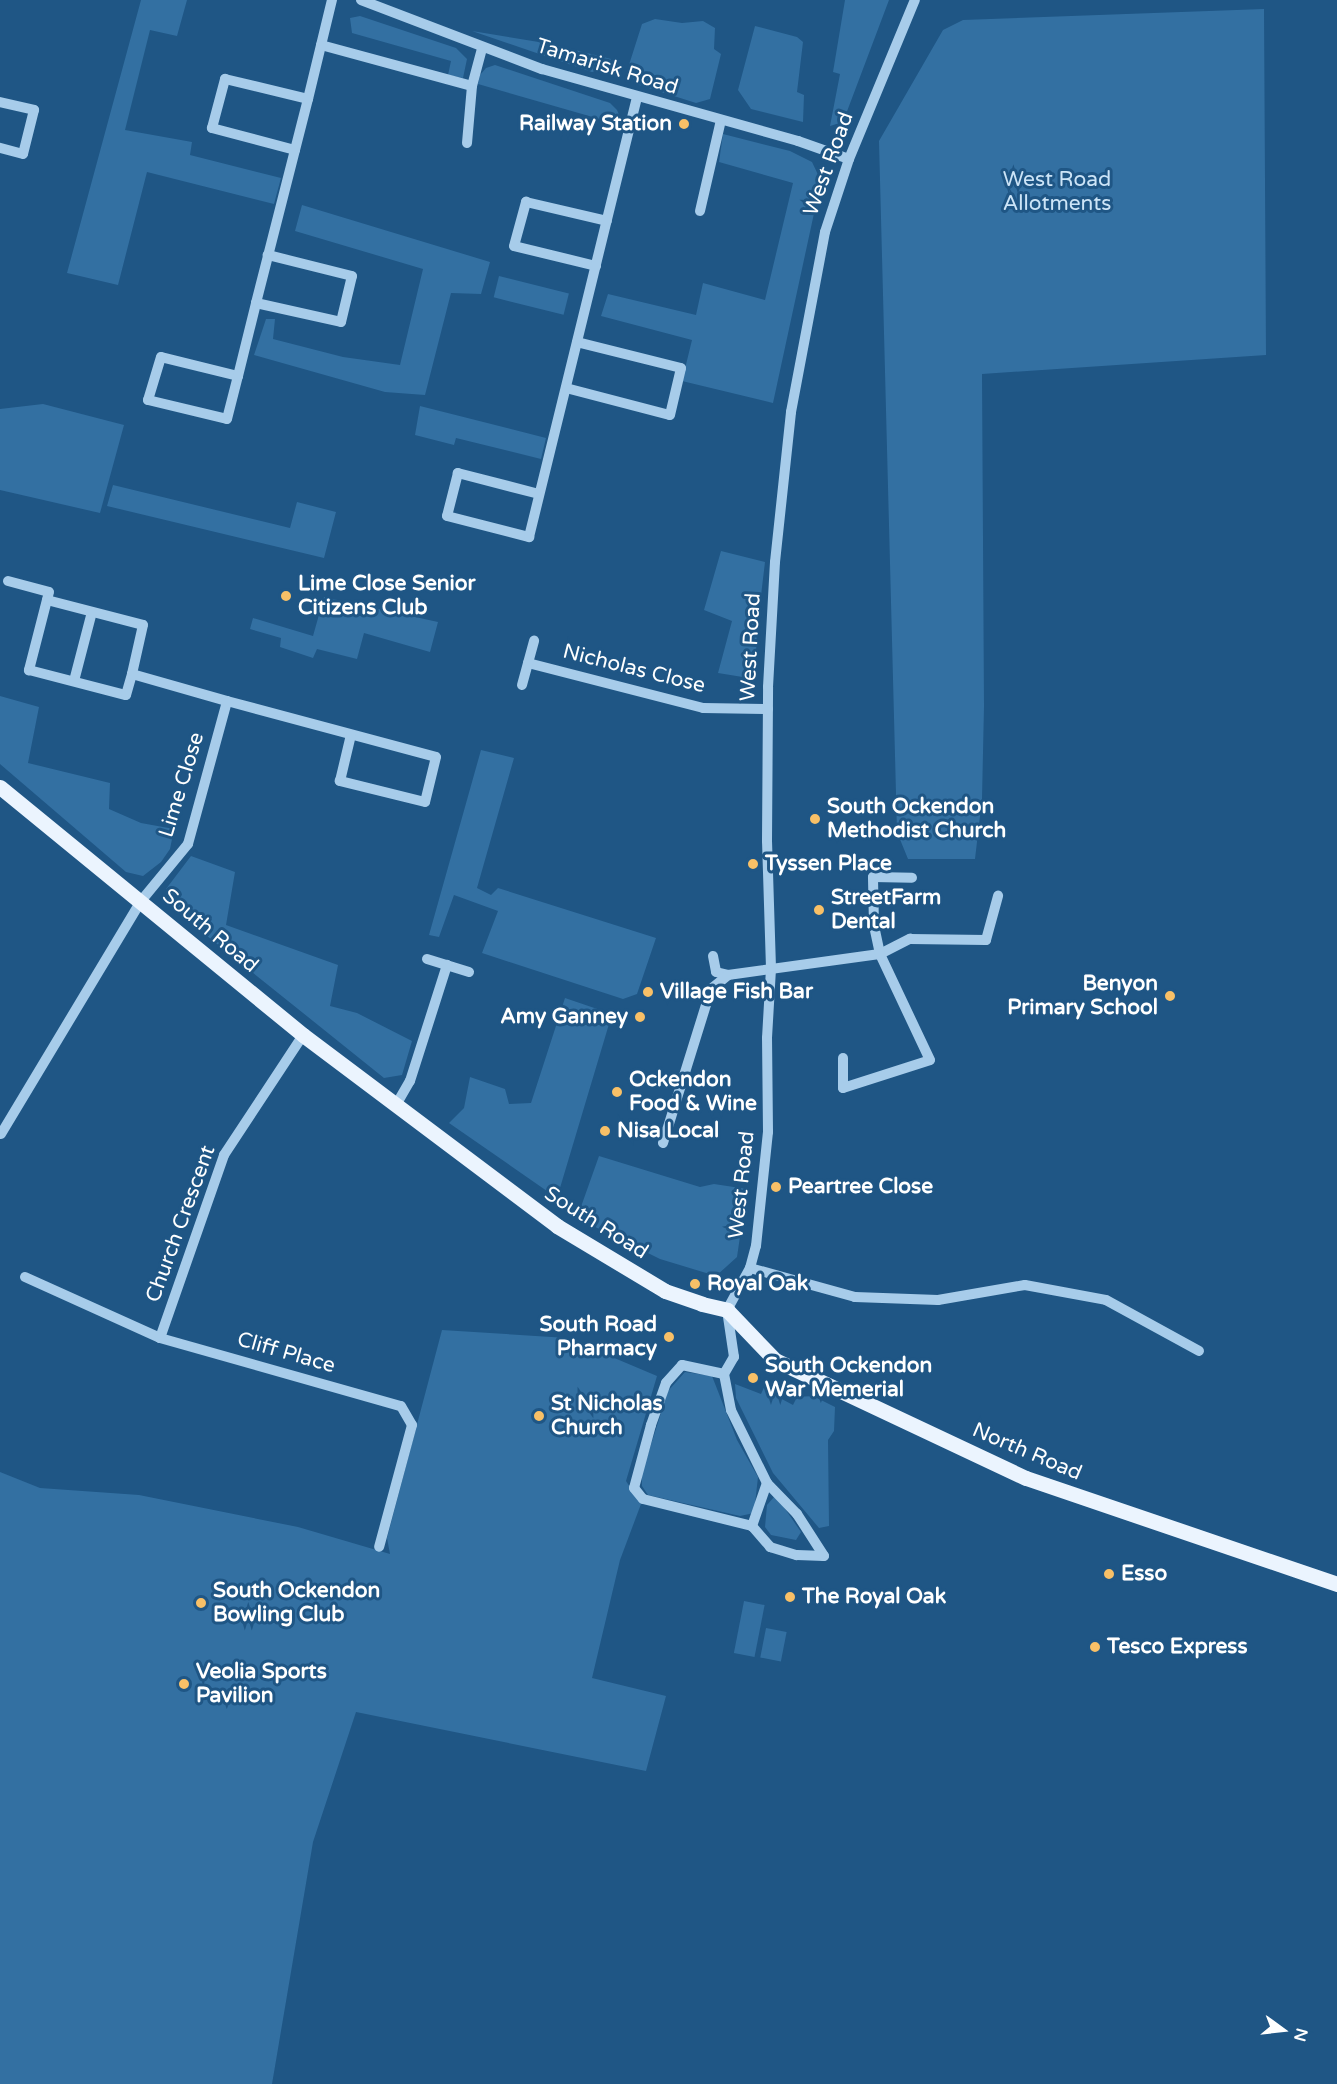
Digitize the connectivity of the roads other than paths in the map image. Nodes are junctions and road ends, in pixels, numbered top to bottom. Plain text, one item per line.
1 (332, 0) edge
2 (361, 0) edge
3 (915, 0) edge
4 (321, 45) junction
5 (482, 48) junction
6 (472, 86) junction
7 (637, 98) junction
8 (308, 99) junction
9 (0, 102) edge
10 (721, 120) junction
11 (467, 143) dead end
12 (0, 148) edge
13 (295, 150) junction
14 (849, 159) junction
15 (700, 211) dead end
16 (607, 221) junction
17 (268, 255) junction
18 (596, 266) junction
19 (256, 303) junction
20 (577, 342) junction
21 (238, 376) junction
22 (566, 388) junction
23 (539, 494) junction
24 (8, 581) dead end
25 (47, 600) junction
26 (92, 612) junction
27 (534, 641) dead end
28 (528, 663) junction
29 (132, 674) junction
30 (74, 681) junction
31 (522, 685) dead end
32 (227, 701) junction
33 (768, 709) junction
34 (351, 735) junction
35 (0, 787) edge
36 (912, 878) dead end
37 (998, 896) dead end
38 (141, 901) junction
39 (880, 954) junction
40 (713, 956) dead end
41 (427, 959) dead end
42 (447, 965) junction
43 (771, 968) junction
44 (469, 972) dead end
45 (728, 975) junction
46 (303, 1035) junction
47 (843, 1058) dead end
48 (396, 1105) junction
49 (1, 1134) edge
50 (663, 1143) dead end
51 (750, 1268) junction
52 (26, 1277) dead end
53 (728, 1310) junction
54 (160, 1338) junction
55 (1199, 1351) dead end
56 (724, 1374) junction
57 (767, 1483) junction
58 (752, 1526) junction
59 (379, 1547) dead end
60 (1337, 1584) edge

1 - 4 street
2 - 5 street, Tamarisk Road
3 - 14 street, West Road
4 - 6 street
4 - 8 street
5 - 6 street
5 - 7 street, Tamarisk Road
6 - 11 street
7 - 10 street, Tamarisk Road
7 - 16 street
8 - 13 street
8 - 13 street
9 - 12 street
10 - 14 street, Tamarisk Road
10 - 15 street
13 - 17 street
14 - 33 street, West Road
16 - 18 street
16 - 18 street
17 - 19 street
17 - 19 street
18 - 20 street
19 - 21 street
20 - 22 street
20 - 22 street
21 - 21 street
22 - 23 street
23 - 23 street
24 - 25 street
25 - 26 street
25 - 30 street
26 - 29 street
26 - 30 street
27 - 28 street, Nicholas Close
28 - 31 street, Nicholas Close
28 - 33 street, Nicholas Close
29 - 30 street
29 - 32 street
32 - 34 street
32 - 38 street, Lime Close
33 - 43 street, West Road
34 - 34 street
35 - 38 main road, South Road
36 - 39 street
37 - 39 street
38 - 46 main road, South Road
38 - 49 street, Lime Close
39 - 43 street
39 - 47 street
40 - 45 street
41 - 42 street
42 - 44 street
42 - 48 street
43 - 45 street
43 - 51 street, West Road
45 - 50 street
46 - 48 main road, South Road
46 - 54 street, Church Crescent
48 - 53 main road, South Road
51 - 53 street, West Road
51 - 55 street
52 - 54 street, Cliff Place
53 - 56 street
53 - 60 main road, North Road
54 - 59 street, Cliff Place
56 - 57 street
56 - 58 street
57 - 58 street
57 - 58 street

